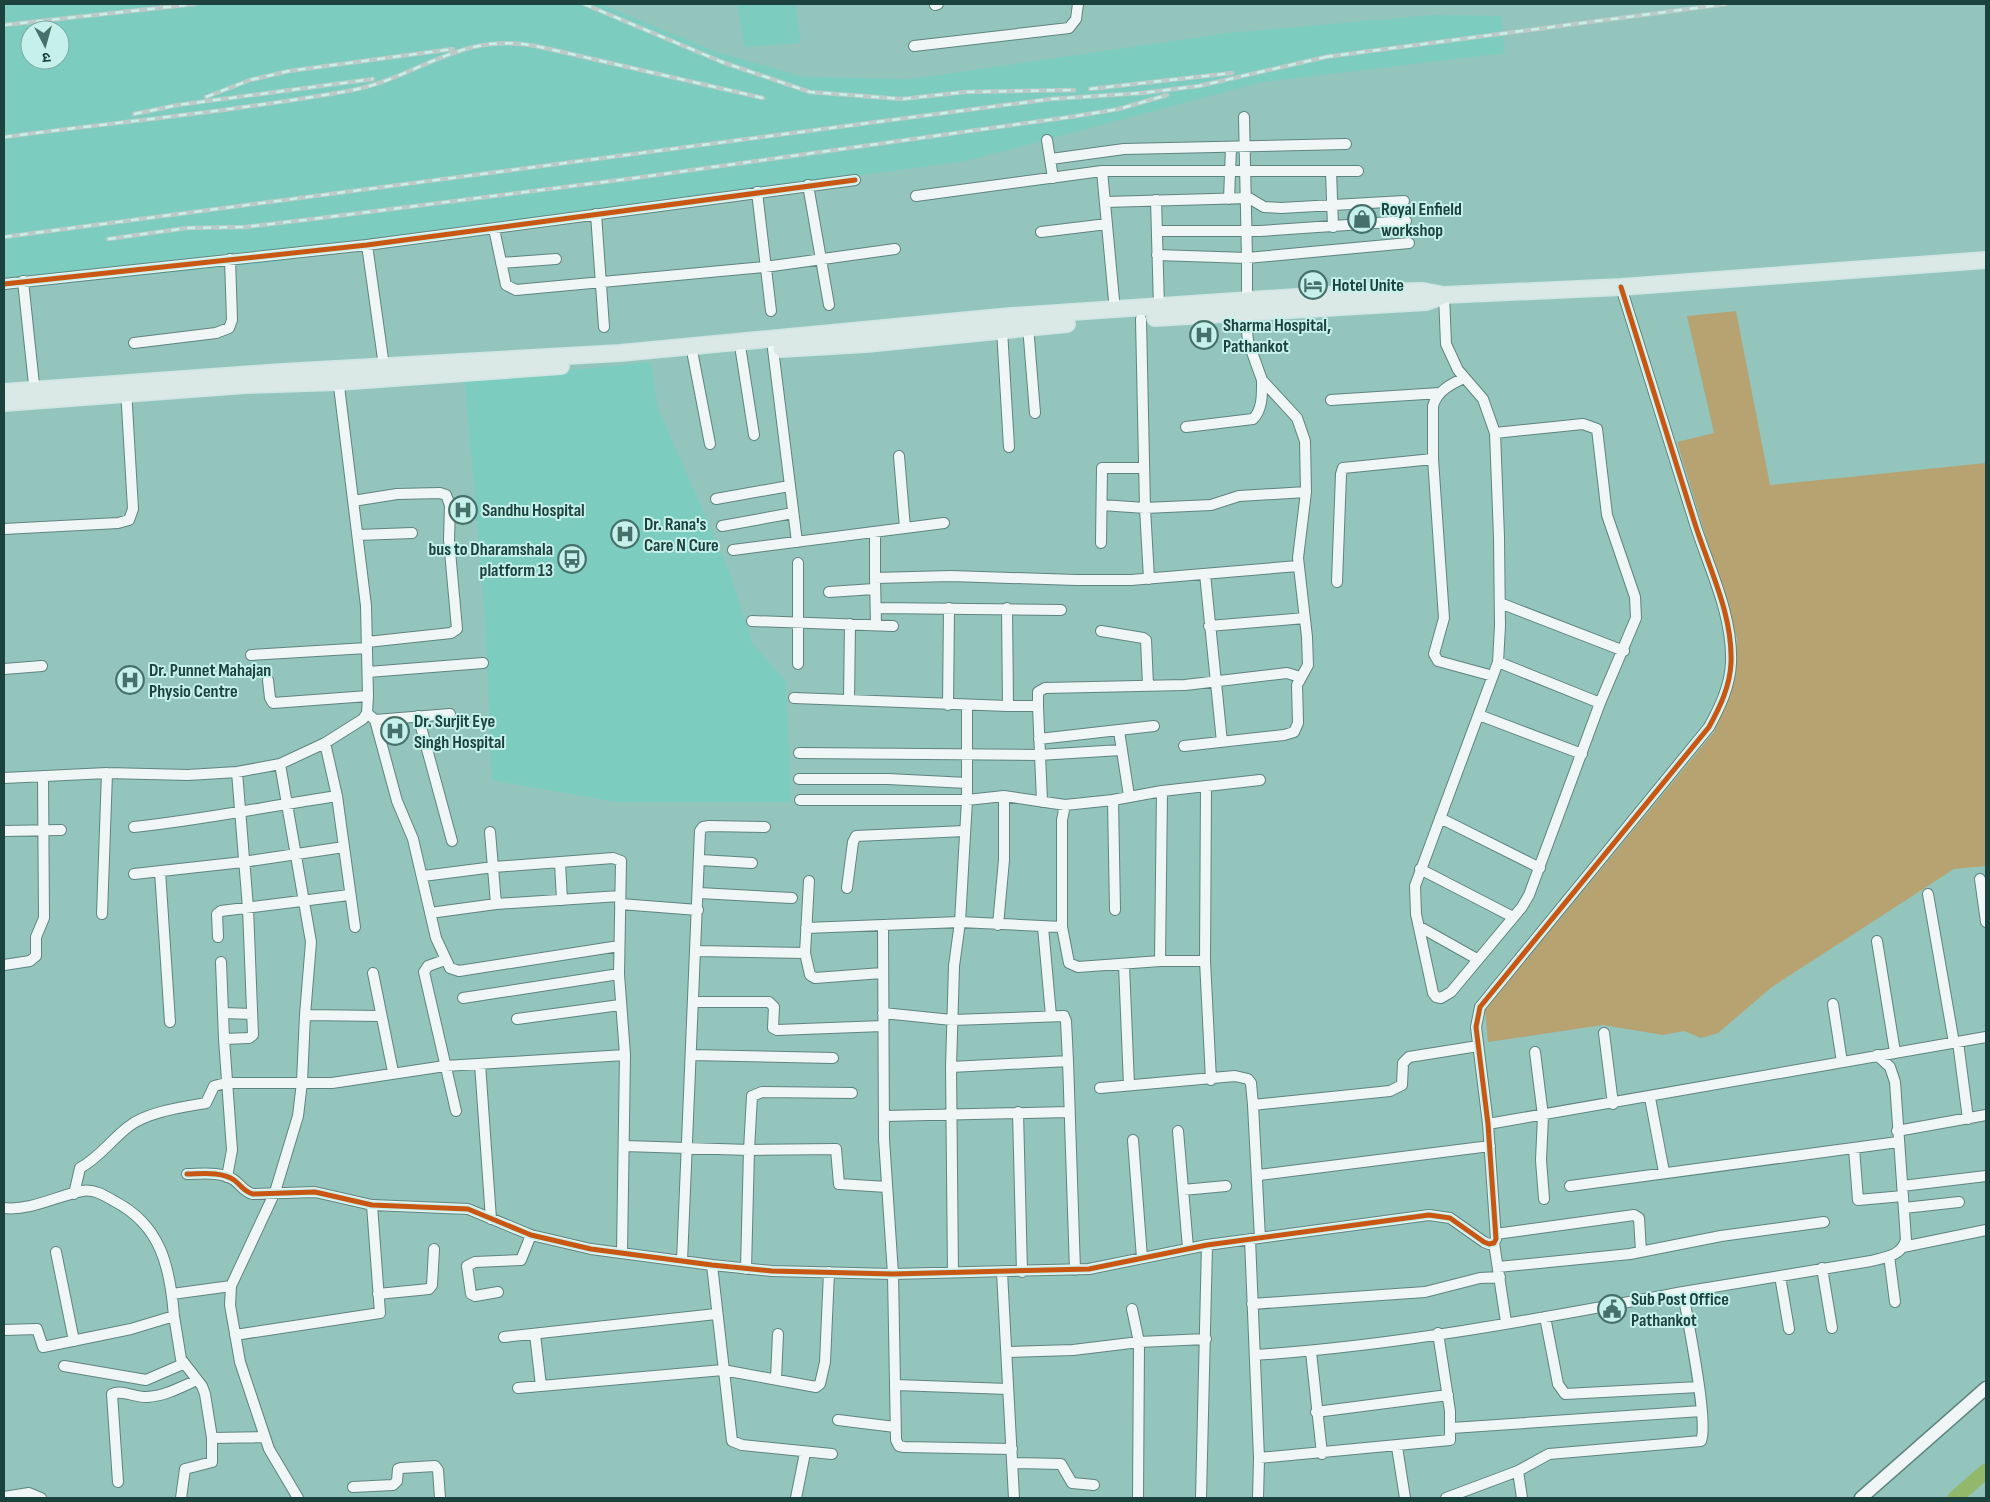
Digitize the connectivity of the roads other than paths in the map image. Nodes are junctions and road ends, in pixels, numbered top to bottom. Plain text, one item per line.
1 (1078, 4) edge
2 (914, 46) dead end
3 (1244, 118) dead end
4 (1047, 140) dead end
5 (1346, 144) dead end
6 (1231, 148) junction
7 (1245, 148) junction
8 (1052, 159) junction
9 (1229, 170) junction
10 (1245, 171) junction
11 (1331, 171) junction
12 (1358, 171) dead end
13 (1102, 172) junction
14 (1054, 178) junction
15 (855, 180) dead end
16 (808, 185) junction
17 (757, 192) junction
18 (916, 196) dead end
19 (1246, 198) junction
20 (1229, 199) junction
21 (1156, 200) junction
22 (1404, 201) dead end
23 (1105, 202) junction
24 (1332, 206) junction
25 (596, 214) junction
26 (1406, 221) dead end
27 (1107, 224) junction
28 (1333, 227) junction
29 (494, 229) junction
30 (1157, 230) junction
31 (1247, 231) junction
32 (1041, 232) dead end
33 (1410, 243) dead end
34 (367, 245) junction
35 (895, 249) dead end
36 (1157, 256) junction
37 (1247, 258) junction
38 (230, 259) junction
39 (556, 259) dead end
40 (820, 260) junction
41 (1986, 260) edge
42 (501, 263) junction
43 (765, 267) junction
44 (23, 281) junction
45 (602, 282) junction
46 (4, 284) edge
47 (1621, 287) junction
48 (1444, 295) junction
49 (829, 305) dead end
50 (1246, 306) junction
51 (1159, 307) junction
52 (771, 311) dead end
53 (1115, 311) junction
54 (1141, 318) junction
55 (1028, 326) junction
56 (604, 327) dead end
57 (1002, 330) junction
58 (134, 343) dead end
59 (773, 349) junction
60 (742, 352) junction
61 (693, 356) junction
62 (384, 366) junction
63 (337, 375) junction
64 (1464, 378) junction
65 (1262, 380) junction
66 (126, 389) junction
67 (4, 392) edge
68 (1440, 393) junction
69 (36, 395) junction
70 (1331, 400) dead end
71 (4, 403) edge
72 (1035, 413) dead end
73 (1186, 427) dead end
74 (1495, 433) junction
75 (754, 435) dead end
76 (710, 444) dead end
77 (1010, 447) dead end
78 (899, 456) dead end
79 (1433, 459) junction
80 (1144, 468) junction
81 (789, 486) junction
82 (1306, 492) junction
83 (716, 499) dead end
84 (353, 501) junction
85 (1102, 505) junction
86 (1145, 508) junction
87 (793, 513) junction
88 (944, 523) dead end
89 (722, 526) dead end
90 (905, 528) junction
91 (4, 529) edge
92 (875, 532) junction
93 (412, 533) dead end
94 (358, 535) junction
95 (797, 542) junction
96 (1101, 543) dead end
97 (732, 550) dead end
98 (798, 563) dead end
99 (1298, 566) junction
100 (1205, 574) junction
101 (875, 578) junction
102 (1149, 579) junction
103 (1337, 582) dead end
104 (874, 589) junction
105 (829, 592) dead end
106 (1500, 603) junction
107 (876, 608) junction
108 (949, 608) junction
109 (1007, 608) junction
110 (1060, 610) dead end
111 (1305, 618) junction
112 (752, 621) dead end
113 (799, 622) junction
114 (850, 624) junction
115 (876, 625) junction
116 (893, 626) dead end
117 (1209, 626) junction
118 (1100, 631) dead end
119 (367, 645) junction
120 (1624, 651) junction
121 (251, 655) dead end
122 (1498, 662) junction
123 (483, 663) dead end
124 (798, 664) dead end
125 (42, 666) dead end
126 (4, 668) edge
127 (368, 672) junction
128 (1493, 676) junction
129 (1300, 677) junction
130 (268, 680) dead end
131 (1216, 682) junction
132 (1148, 685) junction
133 (368, 696) junction
134 (794, 698) dead end
135 (849, 699) junction
136 (1600, 703) junction
137 (948, 705) junction
138 (967, 706) junction
139 (1008, 706) junction
140 (1038, 706) junction
141 (450, 714) dead end
142 (1479, 715) junction
143 (418, 716) junction
144 (371, 717) junction
145 (1154, 726) dead end
146 (1119, 731) junction
147 (1039, 739) junction
148 (1222, 742) junction
149 (325, 743) junction
150 (1184, 746) dead end
151 (1121, 750) junction
152 (799, 753) dead end
153 (1582, 754) junction
154 (1039, 755) junction
155 (968, 756) junction
156 (280, 764) junction
157 (237, 772) junction
158 (107, 773) junction
159 (43, 776) junction
160 (4, 778) edge
161 (799, 779) dead end
162 (1260, 780) dead end
163 (968, 783) junction
164 (1206, 786) junction
165 (1162, 791) junction
166 (337, 796) junction
167 (1004, 796) junction
168 (1129, 796) junction
169 (800, 800) dead end
170 (967, 800) junction
171 (1113, 800) junction
172 (1042, 802) junction
173 (288, 803) junction
174 (1065, 804) junction
175 (239, 814) junction
176 (1440, 818) junction
177 (134, 827) dead end
178 (765, 827) dead end
179 (44, 830) junction
180 (61, 830) dead end
181 (4, 831) edge
182 (965, 831) junction
183 (490, 832) dead end
184 (452, 841) dead end
185 (344, 847) junction
186 (297, 854) junction
187 (700, 860) junction
188 (243, 862) junction
189 (560, 863) junction
190 (752, 863) dead end
191 (494, 868) junction
192 (1420, 868) junction
193 (1540, 868) junction
194 (160, 871) junction
195 (134, 874) dead end
196 (423, 876) junction
197 (1980, 879) dead end
198 (809, 881) dead end
199 (847, 888) dead end
200 (699, 893) junction
201 (349, 894) junction
202 (1928, 894) dead end
203 (792, 898) dead end
204 (562, 900) junction
205 (620, 900) junction
206 (305, 901) junction
207 (496, 904) junction
208 (248, 908) junction
209 (698, 910) junction
210 (1115, 910) dead end
211 (430, 913) junction
212 (102, 914) dead end
213 (1513, 917) junction
214 (960, 922) junction
215 (1986, 922) edge
216 (883, 925) junction
217 (998, 925) junction
218 (1062, 926) junction
219 (355, 927) dead end
220 (1043, 927) junction
221 (1420, 927) junction
222 (806, 928) junction
223 (218, 937) dead end
224 (1877, 940) dead end
225 (619, 946) junction
226 (696, 951) junction
227 (805, 953) junction
228 (1477, 959) junction
229 (445, 960) junction
230 (1160, 961) junction
231 (1205, 961) junction
232 (221, 962) dead end
233 (4, 965) edge
234 (1124, 965) junction
235 (882, 972) junction
236 (373, 973) dead end
237 (619, 974) junction
238 (462, 998) dead end
239 (694, 1002) junction
240 (1833, 1004) dead end
241 (620, 1005) junction
242 (223, 1013) junction
243 (883, 1013) junction
244 (252, 1014) junction
245 (304, 1015) junction
246 (380, 1016) junction
247 (1051, 1016) junction
248 (517, 1019) dead end
249 (952, 1020) junction
250 (170, 1022) dead end
251 (883, 1026) junction
252 (1604, 1033) dead end
253 (1986, 1037) edge
254 (224, 1039) junction
255 (1956, 1042) junction
256 (1478, 1046) junction
257 (1536, 1052) dead end
258 (1895, 1052) junction
259 (625, 1055) junction
260 (691, 1055) junction
261 (1877, 1056) junction
262 (832, 1058) dead end
263 (1068, 1061) junction
264 (1842, 1062) junction
265 (480, 1064) junction
266 (445, 1066) junction
267 (951, 1067) junction
268 (393, 1072) junction
269 (1211, 1080) junction
270 (302, 1082) junction
271 (226, 1083) junction
272 (1129, 1085) junction
273 (1100, 1088) dead end
274 (852, 1093) dead end
275 (1650, 1098) junction
276 (1613, 1104) junction
277 (1254, 1105) junction
278 (456, 1111) dead end
279 (1018, 1112) junction
280 (1068, 1112) junction
281 (953, 1114) junction
282 (1986, 1115) edge
283 (884, 1116) junction
284 (1543, 1116) junction
285 (1968, 1119) junction
286 (1488, 1124) junction
287 (1178, 1131) dead end
288 (1898, 1131) junction
289 (1133, 1140) dead end
290 (1898, 1142) junction
291 (625, 1146) junction
292 (1490, 1146) junction
293 (686, 1147) junction
294 (1854, 1148) junction
295 (749, 1150) junction
296 (1664, 1172) junction
297 (187, 1174) dead end
298 (1258, 1175) junction
299 (1986, 1176) edge
300 (228, 1177) junction
301 (887, 1186) junction
302 (1226, 1186) dead end
303 (1570, 1186) dead end
304 (1902, 1186) junction
305 (1183, 1190) junction
306 (275, 1192) junction
307 (74, 1194) junction
308 (1903, 1196) junction
309 (1544, 1199) dead end
310 (1959, 1202) dead end
311 (372, 1205) junction
312 (4, 1208) edge
313 (1904, 1208) junction
314 (491, 1219) junction
315 (1824, 1222) dead end
316 (1986, 1230) edge
317 (531, 1235) junction
318 (1255, 1238) junction
319 (1495, 1238) junction
320 (1207, 1245) junction
321 (1903, 1247) junction
322 (1188, 1248) junction
323 (434, 1249) dead end
324 (56, 1252) dead end
325 (1641, 1252) junction
326 (622, 1253) junction
327 (1889, 1256) junction
328 (1142, 1258) junction
329 (682, 1261) junction
330 (712, 1265) junction
331 (1822, 1268) junction
332 (746, 1269) junction
333 (1075, 1270) junction
334 (830, 1272) junction
335 (954, 1272) junction
336 (1002, 1272) junction
337 (1022, 1272) junction
338 (1499, 1272) junction
339 (892, 1274) junction
340 (1780, 1276) junction
341 (231, 1286) junction
342 (498, 1292) dead end
343 (1683, 1292) junction
344 (172, 1294) junction
345 (378, 1294) junction
346 (1895, 1302) dead end
347 (1252, 1304) junction
348 (1132, 1309) dead end
349 (716, 1314) junction
350 (174, 1316) junction
351 (1545, 1317) junction
352 (1506, 1322) junction
353 (1832, 1328) dead end
354 (1789, 1329) dead end
355 (4, 1330) edge
356 (1438, 1333) junction
357 (535, 1334) junction
358 (778, 1334) dead end
359 (235, 1335) junction
360 (504, 1337) dead end
361 (1206, 1339) junction
362 (74, 1341) junction
363 (1138, 1342) junction
364 (1007, 1352) junction
365 (1311, 1352) junction
366 (1255, 1356) junction
367 (183, 1364) junction
368 (64, 1366) dead end
369 (722, 1370) junction
370 (776, 1379) junction
371 (197, 1380) junction
372 (896, 1385) junction
373 (541, 1386) junction
374 (1699, 1387) junction
375 (518, 1388) dead end
376 (1986, 1388) edge
377 (1008, 1389) junction
378 (1448, 1395) junction
379 (1701, 1411) junction
380 (1316, 1412) junction
381 (838, 1420) dead end
382 (896, 1427) junction
383 (1452, 1428) junction
384 (265, 1437) junction
385 (212, 1438) junction
386 (1398, 1447) junction
387 (1012, 1449) junction
388 (805, 1453) junction
389 (832, 1454) dead end
390 (1322, 1454) junction
391 (1259, 1458) junction
392 (1012, 1463) junction
393 (1518, 1471) junction
394 (118, 1482) dead end
395 (1094, 1484) dead end
396 (353, 1487) dead end
397 (4, 1498) edge
398 (41, 1498) edge
399 (181, 1498) edge
400 (298, 1498) edge
401 (440, 1498) edge
402 (796, 1498) edge
403 (1014, 1498) edge
404 (1138, 1498) edge
405 (1201, 1498) edge
406 (1258, 1498) edge
407 (1404, 1498) edge
408 (1446, 1498) edge
409 (1522, 1498) edge
410 (1861, 1498) edge

1 - 2 street
3 - 7 street
4 - 8 street
5 - 7 street
6 - 7 street
6 - 8 street
6 - 9 street
7 - 10 street
8 - 14 street
9 - 10 street
9 - 13 street
9 - 20 street
10 - 11 street
10 - 19 street
11 - 12 street
11 - 24 street
13 - 14 street
13 - 23 street
14 - 18 street
15 - 16 street
16 - 17 street
16 - 40 street
17 - 25 street
17 - 43 street
19 - 20 street
19 - 24 street
19 - 31 street
20 - 21 street
21 - 23 street
21 - 30 street
22 - 24 street
23 - 27 street
24 - 28 street
25 - 29 street
25 - 45 street
26 - 28 street
27 - 32 street
27 - 53 street
28 - 31 street
29 - 34 street
29 - 42 street
30 - 31 street
30 - 36 street
31 - 37 street
33 - 37 street
34 - 38 street
34 - 62 street
35 - 40 street
36 - 37 street
36 - 51 street
37 - 50 street
38 - 44 street
38 - 58 street
39 - 42 street
40 - 43 street
40 - 49 street
41 - 47 main road
42 - 45 street
43 - 45 street
43 - 52 street
44 - 46 street
44 - 69 street
45 - 56 street
47 - 48 main road
47 - 256 street
48 - 50 main road
48 - 64 street
50 - 51 main road
50 - 54 main road
50 - 65 street
51 - 53 main road
53 - 62 main road
54 - 55 main road
54 - 80 street
55 - 57 main road
55 - 72 street
57 - 59 main road
57 - 77 street
59 - 60 main road
59 - 81 street
60 - 61 main road
60 - 75 street
61 - 63 main road
61 - 76 street
62 - 63 main road
63 - 66 main road
63 - 84 street
64 - 68 street
64 - 74 street
65 - 73 street
65 - 82 street
66 - 69 main road
66 - 91 street
67 - 69 main road
68 - 70 street
68 - 79 street
69 - 71 main road
74 - 106 street
74 - 120 street
78 - 90 street
79 - 103 street
79 - 128 street
80 - 85 street
80 - 86 street
81 - 83 street
81 - 87 street
82 - 86 street
82 - 99 street
84 - 94 street
84 - 119 street
85 - 86 street
85 - 96 street
86 - 102 street
87 - 89 street
87 - 95 street
88 - 90 street
90 - 92 street
92 - 95 street
92 - 101 street
93 - 94 street
94 - 119 street
95 - 97 street
98 - 113 street
99 - 100 street
99 - 111 street
100 - 102 street
100 - 117 street
101 - 102 street
101 - 104 street
104 - 105 street
104 - 107 street
106 - 120 street
106 - 122 street
107 - 108 street
107 - 115 street
108 - 109 street
108 - 137 street
109 - 110 street
109 - 139 street
111 - 117 street
111 - 129 street
112 - 113 street
113 - 114 street
113 - 124 street
114 - 115 street
114 - 135 street
115 - 116 street
117 - 131 street
118 - 132 street
119 - 121 street
119 - 127 street
120 - 136 street
122 - 128 street
122 - 136 street
123 - 127 street
125 - 126 street
127 - 133 street
128 - 142 street
129 - 131 street
129 - 148 street
130 - 133 street
131 - 132 street
131 - 148 street
132 - 140 street
133 - 144 street
134 - 135 street
135 - 137 street
136 - 153 street
137 - 138 street
138 - 139 street
138 - 155 street
139 - 140 street
140 - 147 street
141 - 143 street
142 - 153 street
142 - 176 street
143 - 144 street
143 - 184 street
144 - 149 street
144 - 196 street
145 - 146 street
146 - 147 street
146 - 151 street
147 - 154 street
148 - 150 street
149 - 156 street
149 - 166 street
151 - 154 street
151 - 168 street
152 - 155 street
153 - 193 street
154 - 155 street
154 - 172 street
155 - 163 street
156 - 157 street
156 - 173 street
157 - 158 street
157 - 175 street
158 - 159 street
158 - 212 street
159 - 160 street
159 - 179 street
161 - 163 street
162 - 164 street
163 - 170 street
164 - 165 street
164 - 231 street
165 - 168 street
165 - 230 street
166 - 173 street
166 - 185 street
167 - 170 street
167 - 172 street
167 - 217 street
168 - 171 street
169 - 170 street
170 - 182 street
171 - 174 street
171 - 210 street
172 - 174 street
173 - 175 street
173 - 186 street
174 - 218 street
175 - 177 street
175 - 188 street
176 - 192 street
176 - 193 street
178 - 187 street
179 - 180 street
179 - 181 street
179 - 233 street
182 - 199 street
182 - 214 street
183 - 191 street
185 - 186 street
185 - 201 street
186 - 188 street
186 - 206 street
187 - 190 street
187 - 200 street
188 - 194 street
188 - 208 street
189 - 191 street
189 - 204 street
189 - 205 street
191 - 196 street
191 - 207 street
192 - 213 street
192 - 221 street
193 - 213 street
194 - 195 street
194 - 250 street
196 - 211 street
197 - 215 street
198 - 222 street
200 - 203 street
200 - 209 street
201 - 206 street
201 - 219 street
202 - 255 street
204 - 205 street
204 - 207 street
205 - 209 street
205 - 225 street
206 - 208 street
206 - 245 street
207 - 211 street
208 - 223 street
208 - 244 street
209 - 226 street
211 - 229 street
213 - 228 street
214 - 216 street
214 - 217 street
214 - 249 street
216 - 222 street
216 - 235 street
217 - 220 street
218 - 220 street
218 - 234 street
220 - 247 street
221 - 228 street
221 - 228 street
222 - 227 street
224 - 258 street
225 - 229 street
225 - 237 street
226 - 227 street
226 - 239 street
227 - 235 street
229 - 266 street
230 - 231 street
230 - 234 street
231 - 269 street
232 - 242 street
234 - 272 street
235 - 243 street
236 - 246 street
237 - 238 street
237 - 241 street
239 - 251 street
239 - 260 street
240 - 264 street
241 - 248 street
241 - 259 street
242 - 244 street
242 - 254 street
243 - 249 street
243 - 251 street
244 - 254 street
245 - 246 street
245 - 270 street
246 - 268 street
247 - 249 street
247 - 263 street
249 - 267 street
251 - 283 street
252 - 276 street
253 - 255 street
254 - 271 street
255 - 258 street
255 - 285 street
256 - 277 street
256 - 286 street
257 - 284 street
258 - 261 street
259 - 265 street
259 - 291 street
260 - 262 street
260 - 293 street
261 - 264 street
261 - 288 street
263 - 267 street
263 - 280 street
264 - 275 street
265 - 266 street
265 - 314 street
266 - 268 street
266 - 278 street
267 - 281 street
268 - 270 street
269 - 272 street
269 - 277 street
270 - 271 street
270 - 306 street
271 - 300 street
271 - 307 street
272 - 273 street
274 - 295 street
275 - 276 street
275 - 296 street
276 - 284 street
277 - 298 street
279 - 280 street
279 - 281 street
279 - 337 street
280 - 333 street
281 - 283 street
281 - 335 street
282 - 285 street
283 - 301 street
284 - 286 street
284 - 309 street
285 - 288 street
286 - 292 street
287 - 305 street
288 - 290 street
289 - 328 street
290 - 294 street
290 - 304 street
291 - 293 street
291 - 326 street
292 - 298 street
292 - 319 street
293 - 295 street
293 - 329 street
294 - 296 street
294 - 308 street
295 - 301 street
295 - 332 street
296 - 303 street
297 - 300 street
298 - 318 street
299 - 304 street
300 - 306 street
301 - 339 street
302 - 305 street
304 - 308 street
305 - 322 street
306 - 311 street
306 - 341 street
307 - 312 street
307 - 344 street
308 - 313 street
310 - 313 street
311 - 314 street
311 - 345 street
313 - 321 street
314 - 317 street
315 - 325 street
316 - 321 street
317 - 326 street
317 - 342 street
318 - 319 street
318 - 320 street
318 - 347 street
319 - 325 street
319 - 338 street
320 - 322 street
320 - 361 street
321 - 327 street
322 - 328 street
323 - 345 street
324 - 362 street
325 - 338 street
326 - 329 street
327 - 331 street
327 - 346 street
328 - 333 street
329 - 330 street
330 - 332 street
330 - 349 street
331 - 340 street
331 - 353 street
332 - 334 street
333 - 337 street
334 - 339 street
334 - 370 street
335 - 336 street
335 - 339 street
336 - 337 street
336 - 364 street
338 - 347 street
338 - 352 street
339 - 372 street
340 - 343 street
340 - 354 street
341 - 344 street
341 - 359 street
343 - 351 street
343 - 374 street
344 - 350 street
345 - 359 street
347 - 366 street
348 - 363 street
349 - 357 street
349 - 369 street
350 - 362 street
350 - 367 street
351 - 352 street
351 - 374 street
352 - 356 street
355 - 362 street
356 - 365 street
356 - 378 street
357 - 360 street
357 - 373 street
358 - 370 street
359 - 384 street
361 - 363 street
361 - 405 street
363 - 364 street
363 - 404 street
364 - 377 street
365 - 366 street
365 - 380 street
366 - 391 street
367 - 368 street
367 - 371 street
369 - 370 street
369 - 373 street
369 - 388 street
371 - 385 street
371 - 394 street
372 - 377 street
372 - 382 street
373 - 375 street
374 - 379 street
376 - 410 street
377 - 387 street
378 - 380 street
378 - 383 street
379 - 383 street
379 - 393 street
380 - 390 street
381 - 382 street
382 - 387 street
383 - 386 street
384 - 385 street
384 - 400 street
385 - 399 street
386 - 390 street
386 - 407 street
387 - 392 street
388 - 389 street
388 - 402 street
390 - 391 street
391 - 406 street
392 - 395 street
392 - 403 street
393 - 408 street
393 - 409 street
396 - 401 street
397 - 398 street

